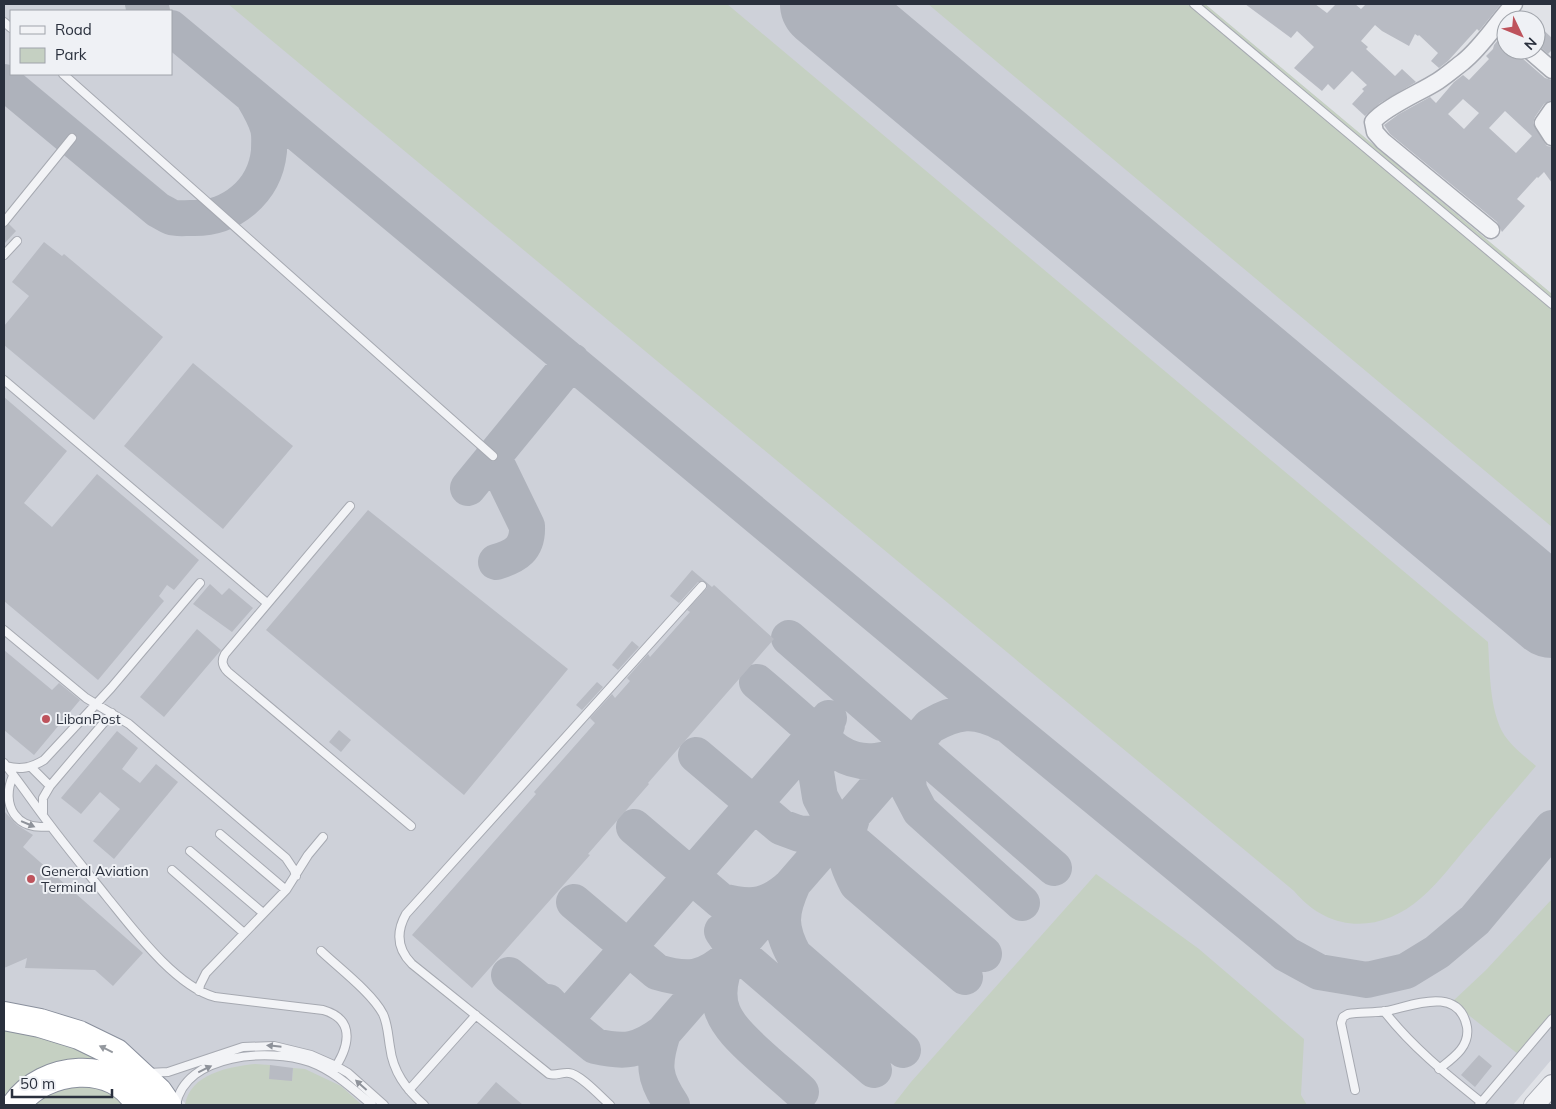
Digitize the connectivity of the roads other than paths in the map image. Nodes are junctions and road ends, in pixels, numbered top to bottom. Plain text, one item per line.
1 (1194, 4) edge
2 (1496, 31) edge
3 (1540, 60) edge
4 (1552, 70) edge
5 (64, 75) edge
6 (1552, 110) edge
7 (1552, 137) edge
8 (72, 138) dead end
9 (4, 222) edge
10 (1491, 230) dead end
11 (17, 241) dead end
12 (4, 255) edge
13 (1552, 304) edge
14 (4, 380) edge
15 (493, 456) dead end
16 (350, 506) dead end
17 (200, 583) dead end
18 (702, 586) dead end
19 (267, 603) junction
20 (4, 630) edge
21 (95, 704) junction
22 (112, 713) junction
23 (5, 764) edge
24 (31, 766) junction
25 (13, 776) junction
26 (50, 786) junction
27 (44, 818) junction
28 (50, 826) junction
29 (411, 826) dead end
30 (220, 834) dead end
31 (323, 836) dead end
32 (190, 851) dead end
33 (172, 870) dead end
34 (296, 876) junction
35 (286, 890) junction
36 (263, 913) junction
37 (244, 933) junction
38 (321, 951) dead end
39 (200, 991) junction
40 (1384, 1011) junction
41 (476, 1015) junction
42 (4, 1016) edge
43 (1552, 1019) edge
44 (334, 1069) junction
45 (1439, 1069) junction
46 (134, 1070) junction
47 (1552, 1085) edge
48 (408, 1090) junction
49 (1355, 1090) dead end
50 (1480, 1104) edge
51 (16, 1105) edge
52 (139, 1105) edge
53 (167, 1105) edge
54 (176, 1105) edge
55 (372, 1105) edge
56 (384, 1105) edge
57 (424, 1105) edge
58 (610, 1105) edge
59 (1534, 1105) edge

1 - 13 lane
2 - 10 street
3 - 4 street
5 - 15 lane
6 - 7 street
8 - 9 lane
11 - 12 lane
14 - 19 lane
16 - 19 lane
17 - 21 lane
18 - 41 lane
19 - 29 lane
20 - 21 lane
21 - 22 lane
21 - 24 lane
22 - 26 lane
22 - 34 lane
23 - 24 lane
23 - 25 lane
24 - 26 lane
25 - 27 lane
25 -> 28 lane
26 - 27 lane
27 - 28 lane
28 - 39 lane
30 - 35 lane
31 - 34 lane
32 - 36 lane
33 - 37 lane
34 - 35 lane
35 - 36 lane
36 - 37 lane
37 - 39 lane
38 - 48 lane
39 - 44 lane
40 - 45 lane
40 - 45 lane
40 - 49 lane
41 - 48 lane
41 - 58 lane
46 -> 42 highway
43 - 50 lane
44 -> 46 lane
54 -> 44 lane
44 - 55 lane
56 -> 44 lane
45 - 50 lane
46 - 53 highway
47 - 59 street
48 - 57 lane
51 - 52 highway

